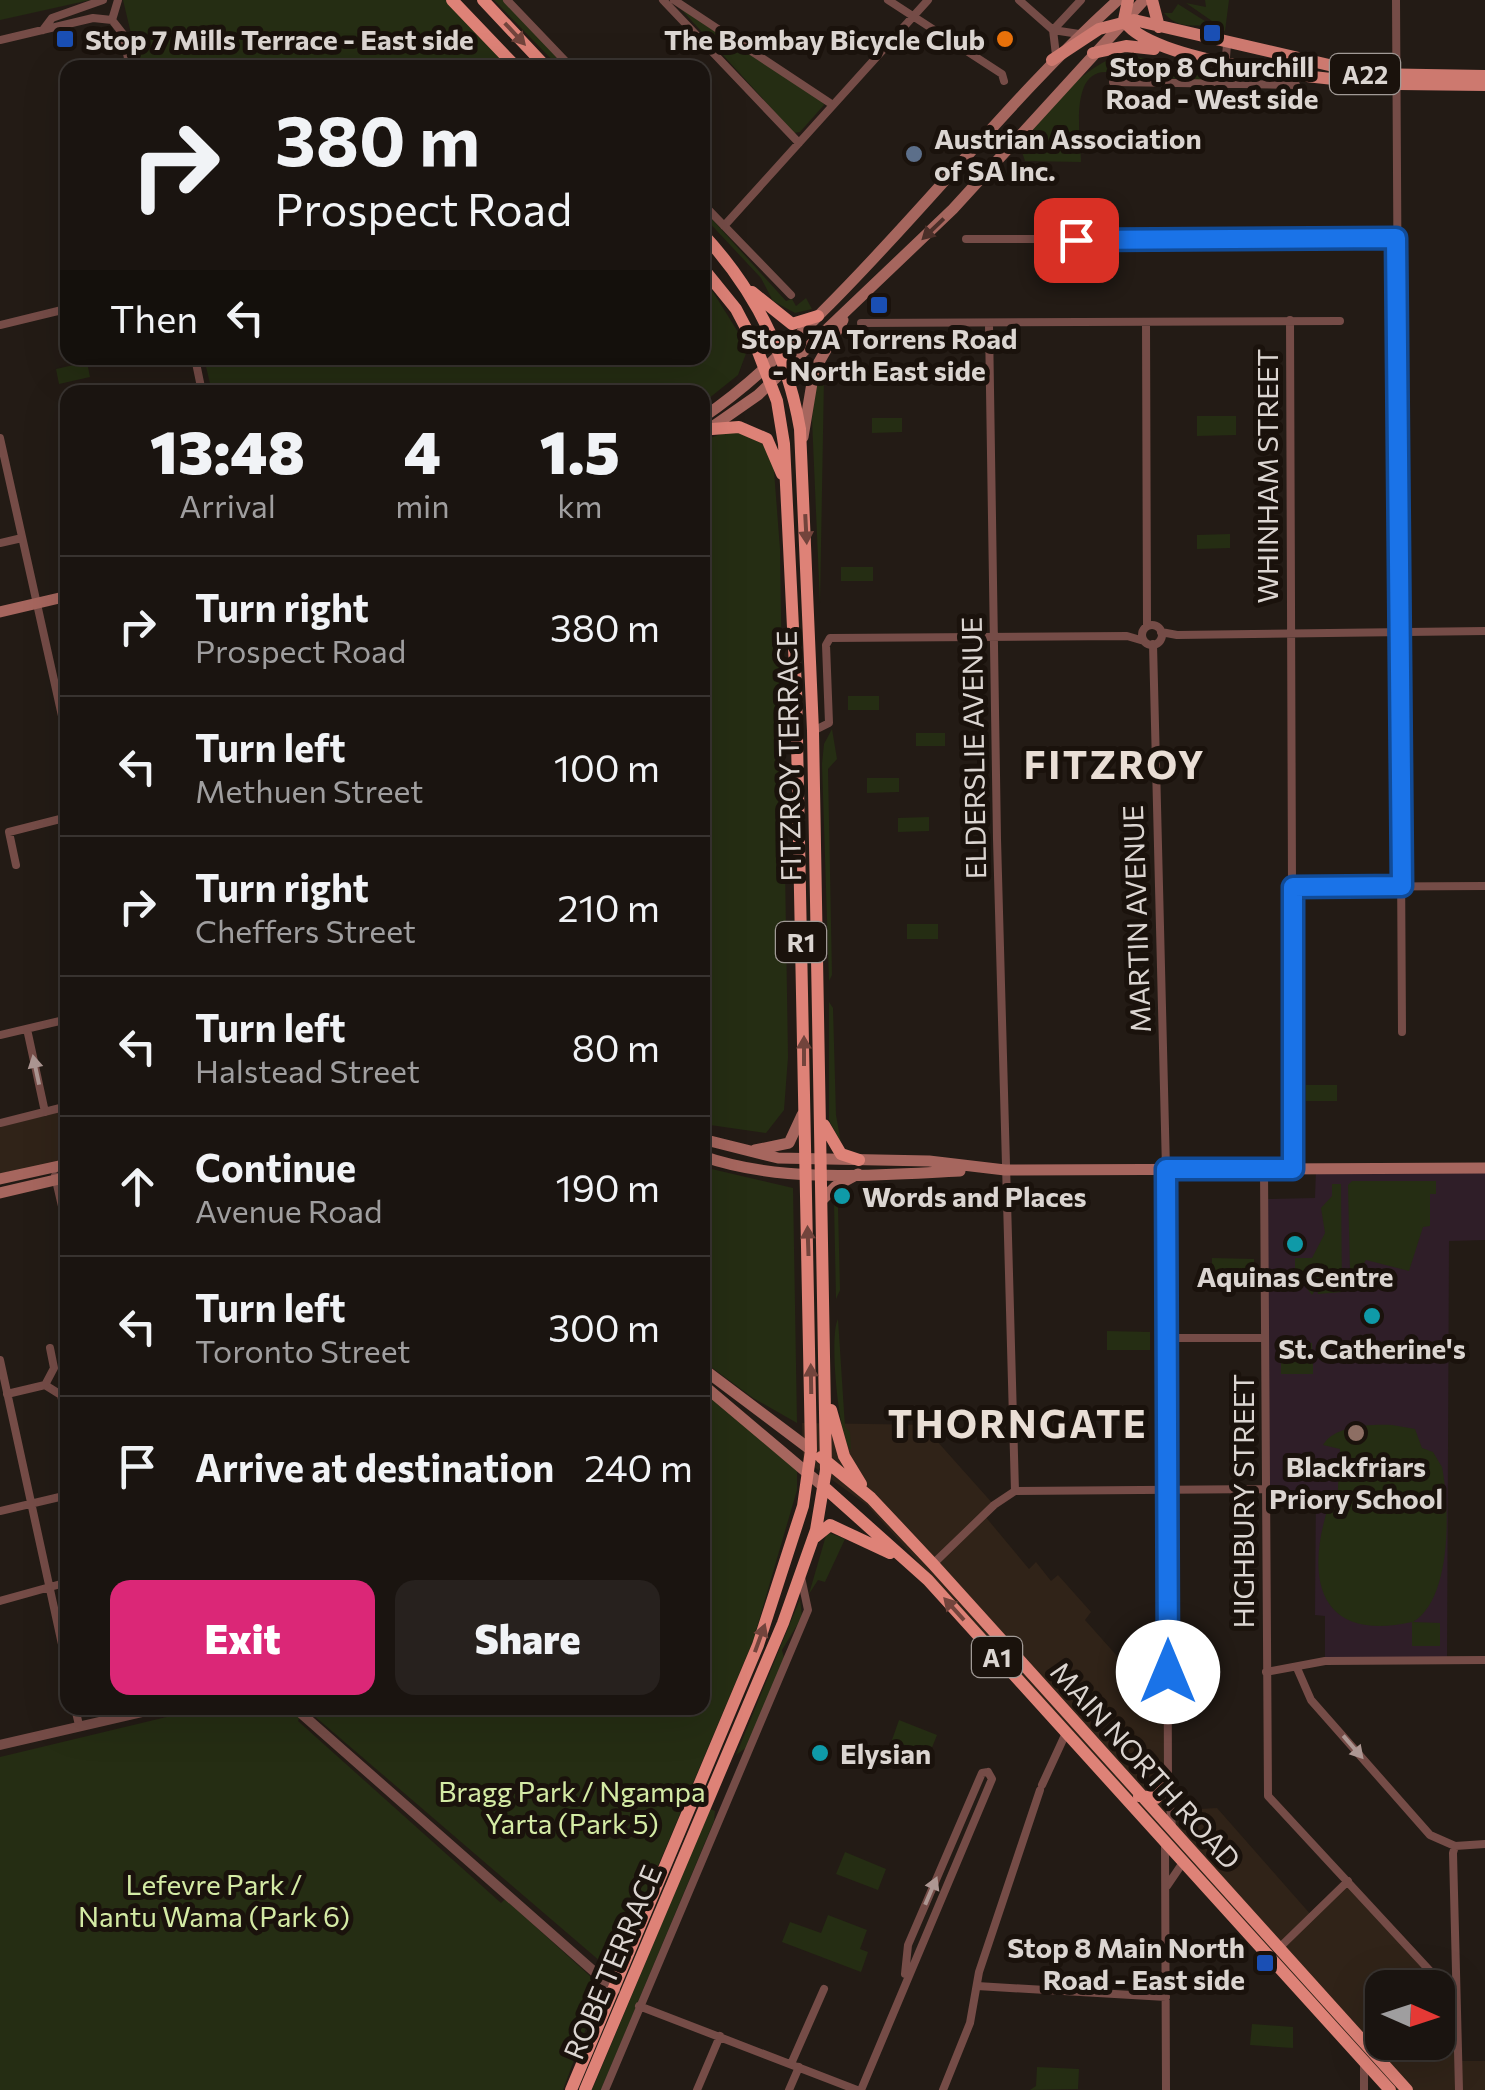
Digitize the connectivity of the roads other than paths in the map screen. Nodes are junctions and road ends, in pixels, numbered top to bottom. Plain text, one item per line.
1 (102, 0) edge
2 (118, 0) edge
3 (452, 0) edge
4 (483, 0) edge
5 (663, 0) edge
6 (674, 0) edge
7 (888, 0) edge
8 (928, 0) edge
9 (1019, 0) edge
10 (1081, 0) edge
11 (1118, 0) edge
12 (1128, 0) edge
13 (1144, 0) edge
14 (1152, 0) edge
15 (1396, 0) edge
16 (511, 1) edge
17 (913, 17) junction
18 (112, 20) junction
19 (1124, 20) junction
20 (1159, 27) junction
21 (42, 30) junction
22 (1054, 30) junction
23 (1080, 34) junction
24 (0, 40) edge
25 (1228, 44) junction
26 (1093, 53) junction
27 (1176, 53) junction
28 (1054, 58) junction
29 (128, 60) edge
30 (509, 60) edge
31 (539, 60) edge
32 (565, 60) edge
33 (1226, 62) junction
34 (1485, 76) edge
35 (1397, 80) junction
36 (1004, 82) dead end
37 (1113, 82) dead end
38 (1224, 84) junction
39 (1296, 85) dead end
40 (1485, 85) edge
41 (833, 105) junction
42 (799, 143) junction
43 (710, 211) edge
44 (724, 226) junction
45 (1396, 238) junction
46 (966, 239) dead end
47 (710, 243) edge
48 (710, 277) edge
49 (750, 291) junction
50 (791, 295) dead end
51 (60, 310) edge
52 (848, 312) junction
53 (818, 316) junction
54 (1290, 320) junction
55 (1340, 320) dead end
56 (861, 323) dead end
57 (1146, 323) junction
58 (0, 324) edge
59 (990, 325) junction
60 (780, 354) junction
61 (786, 368) junction
62 (765, 369) junction
63 (771, 384) junction
64 (710, 412) edge
65 (710, 430) edge
66 (710, 432) edge
67 (0, 438) edge
68 (802, 446) junction
69 (788, 490) junction
70 (22, 538) junction
71 (0, 543) edge
72 (60, 598) edge
73 (37, 604) junction
74 (0, 612) edge
75 (810, 612) junction
76 (1485, 631) edge
77 (1401, 632) junction
78 (1290, 633) junction
79 (993, 634) junction
80 (1151, 635) junction
81 (60, 672) edge
82 (54, 673) junction
83 (796, 689) junction
84 (60, 703) edge
85 (813, 731) junction
86 (798, 794) junction
87 (60, 818) edge
88 (815, 820) junction
89 (16, 864) dead end
90 (1402, 886) junction
91 (1485, 886) edge
92 (1293, 887) junction
93 (800, 916) junction
94 (818, 990) junction
95 (804, 1006) junction
96 (60, 1021) edge
97 (27, 1029) junction
98 (1402, 1032) dead end
99 (0, 1036) edge
100 (60, 1108) edge
101 (804, 1110) junction
102 (45, 1112) junction
103 (820, 1114) junction
104 (0, 1123) edge
105 (710, 1142) edge
106 (741, 1152) junction
107 (710, 1158) edge
108 (822, 1166) junction
109 (860, 1166) junction
110 (805, 1167) junction
111 (1485, 1168) edge
112 (1166, 1169) junction
113 (1264, 1169) junction
114 (1293, 1169) junction
115 (1005, 1170) junction
116 (59, 1175) edge
117 (0, 1179) edge
118 (0, 1193) edge
119 (824, 1199) junction
120 (810, 1309) junction
121 (826, 1309) junction
122 (1166, 1338) junction
123 (1265, 1338) junction
124 (50, 1348) dead end
125 (0, 1360) edge
126 (710, 1374) edge
127 (45, 1385) junction
128 (826, 1388) junction
129 (710, 1391) edge
130 (7, 1394) junction
131 (60, 1394) edge
132 (811, 1450) junction
133 (826, 1460) junction
134 (809, 1473) junction
135 (824, 1487) junction
136 (1167, 1488) junction
137 (1265, 1489) junction
138 (1016, 1490) junction
139 (60, 1497) edge
140 (871, 1498) junction
141 (31, 1504) junction
142 (0, 1511) edge
143 (814, 1539) junction
144 (933, 1564) junction
145 (918, 1570) junction
146 (800, 1576) junction
147 (60, 1584) edge
148 (48, 1587) junction
149 (0, 1601) edge
150 (60, 1638) edge
151 (1485, 1660) edge
152 (1298, 1668) junction
153 (1266, 1672) junction
154 (78, 1715) edge
155 (129, 1715) edge
156 (305, 1715) edge
157 (80, 1726) junction
158 (1070, 1728) junction
159 (723, 1729) junction
160 (0, 1745) edge
161 (726, 1757) junction
162 (743, 1764) junction
163 (1168, 1782) junction
164 (1139, 1796) junction
165 (708, 1802) junction
166 (724, 1808) junction
167 (1170, 1840) junction
168 (1485, 1844) edge
169 (1455, 1846) junction
170 (1187, 1858) junction
171 (658, 1878) junction
172 (1348, 1882) junction
173 (1165, 1890) junction
174 (662, 1904) junction
175 (1272, 1954) junction
176 (905, 1984) junction
177 (613, 1985) junction
178 (977, 1986) junction
179 (824, 1989) dead end
180 (1166, 1998) junction
181 (1456, 2000) junction
182 (639, 2006) junction
183 (614, 2021) junction
184 (720, 2036) junction
185 (1364, 2062) junction
186 (795, 2065) junction
187 (571, 2090) edge
188 (586, 2090) edge
189 (605, 2090) edge
190 (697, 2090) edge
191 (789, 2090) edge
192 (859, 2090) edge
193 (943, 2090) edge
194 (1166, 2090) edge
195 (1364, 2090) edge
196 (1390, 2090) edge
197 (1406, 2090) edge
198 (1459, 2090) edge

1 - 21 street
2 - 18 street
3 - 30 highway
4 -> 31 highway
5 - 42 street
6 - 41 street
7 - 17 street
8 - 17 street
9 - 22 street
10 - 22 street
11 - 23 main road
12 - 19 main road
13 - 19 main road
14 - 20 main road
15 - 35 street
16 - 32 street
17 - 36 street
17 - 41 street
18 - 21 street
18 - 29 street
19 - 20 main road, A22
19 - 26 main road
19 - 27 main road
19 - 28 main road
20 - 25 main road, A22
21 - 24 street
22 - 23 street
22 - 28 street
23 - 28 main road
25 - 33 street
25 - 35 main road, A22
26 - 27 main road
26 -> 52 main road
27 - 33 main road
28 - 53 main road
33 - 35 main road, A22
33 - 38 street
34 - 35 main road, A22
35 - 40 main road, A22
35 - 45 street
37 - 38 street
38 - 39 street
41 - 42 street
42 - 44 street
43 - 44 street
44 - 50 street
45 - 46 street
45 - 77 street
47 - 49 highway, R1
48 - 62 highway, R1
49 - 53 highway
49 - 60 highway, R1
51 - 58 street
52 - 61 main road
52 - 68 main road
53 - 60 main road
54 - 55 street
54 - 57 street
54 - 78 street, WHINHAM STREET
56 - 59 street
57 - 59 street
57 - 80 street, MARTIN AVENUE
59 - 79 street, ELDERSLIE AVENUE
60 - 61 highway, FITZROY TERRACE / R1
60 - 62 main road
61 - 63 main road
61 - 68 highway, FITZROY TERRACE / R1
62 - 63 highway, R1
62 - 64 main road
63 - 65 main road
63 - 69 highway, FITZROY TERRACE / R1
66 - 69 highway
67 - 70 street
68 -> 75 highway, FITZROY TERRACE / R1
69 - 83 highway, FITZROY TERRACE / R1
70 - 71 street
70 - 73 street
72 - 73 main road
73 - 74 main road
73 - 82 street
75 - 83 highway
75 - 85 highway, FITZROY TERRACE / R1
76 - 77 street
77 - 78 street
77 - 90 street
78 - 80 street
78 - 92 street, WHINHAM STREET
79 - 80 street
79 - 85 street
79 - 115 street, ELDERSLIE AVENUE
80 - 112 street, MARTIN AVENUE
81 - 82 street
82 - 84 street
83 - 86 highway, FITZROY TERRACE / R1
85 - 86 highway
85 - 88 highway, FITZROY TERRACE / R1
86 - 93 highway, FITZROY TERRACE / R1
87 - 89 street
88 - 93 highway
88 - 94 highway, FITZROY TERRACE / R1
90 - 91 street
90 - 92 street
90 - 98 street
92 - 114 street, WHINHAM STREET
93 - 95 highway, FITZROY TERRACE / R1
94 - 95 highway
94 - 103 highway, FITZROY TERRACE / R1
101 -> 95 highway, FITZROY TERRACE / R1
96 - 97 street
97 - 99 street
102 -> 97 street
100 - 102 street
101 - 106 main road
101 - 110 highway, FITZROY TERRACE / R1
102 - 104 street
103 - 108 highway, FITZROY TERRACE / R1
103 - 109 highway
105 - 106 main road
106 - 110 main road
107 - 110 main road
108 - 109 main road
108 - 110 main road
108 - 119 highway, FITZROY TERRACE / R1
109 - 115 main road
109 - 119 main road
120 -> 110 highway, FITZROY TERRACE / R1
111 - 114 main road
112 - 113 main road
112 - 115 main road
112 - 122 street, MARTIN AVENUE
113 - 114 main road
113 - 123 street, HIGHBURY STREET
115 - 138 street, ELDERSLIE AVENUE
116 - 117 main road
116 - 118 main road
119 - 121 highway, FITZROY TERRACE / R1
120 - 121 highway
132 -> 120 highway, FITZROY TERRACE / R1
121 - 128 highway, FITZROY TERRACE / R1
122 - 123 street
122 - 136 street, MARTIN AVENUE
123 - 137 street, HIGHBURY STREET
124 - 127 street
125 - 130 street
126 - 132 main road, MAIN NORTH ROAD
127 - 130 street
127 - 131 street
128 - 133 highway, FITZROY TERRACE / R1
128 - 140 highway
129 - 134 main road, MAIN NORTH ROAD
130 - 141 street
132 - 133 highway, MAIN NORTH ROAD
132 - 134 highway, FITZROY TERRACE / R1
133 - 135 highway, ROBE TERRACE / R1
133 - 140 highway, MAIN NORTH ROAD / A1
134 - 135 main road, MAIN NORTH ROAD / A1
159 -> 134 highway, ROBE TERRACE / R1
135 - 143 highway, ROBE TERRACE / R1
135 - 145 highway, MAIN NORTH ROAD / A1
136 - 137 street
136 - 138 street
136 - 163 street, MARTIN AVENUE
137 - 153 street, HIGHBURY STREET
138 - 144 street
139 - 141 street
140 - 144 highway, MAIN NORTH ROAD / A1
141 - 142 street
141 - 148 street
143 - 145 highway
143 - 146 highway, ROBE TERRACE / R1
144 - 158 highway, MAIN NORTH ROAD / A1
158 -> 145 highway, MAIN NORTH ROAD / A1
146 - 161 highway, ROBE TERRACE / R1
146 - 162 street, ROBE TERRACE
147 - 148 street
148 - 149 street
148 - 150 street
151 - 152 street
152 - 153 street
152 -> 169 street
153 - 172 street, HIGHBURY STREET
154 - 157 street
155 - 157 street
156 - 177 street
157 - 160 street
158 - 164 highway, MAIN NORTH ROAD / A1
158 - 167 highway, MAIN NORTH ROAD / A1
158 - 178 street
159 - 161 highway
159 - 171 highway, ROBE TERRACE / R1
161 - 162 street
161 - 165 highway, ROBE TERRACE / R1
162 - 166 street, ROBE TERRACE
163 - 164 highway
163 - 167 street, MARTIN AVENUE
164 - 167 highway, MAIN NORTH ROAD / A1
165 - 166 street
165 - 171 highway
165 - 174 highway, ROBE TERRACE / R1
166 - 182 street, ROBE TERRACE
167 - 170 highway, MAIN NORTH ROAD / A1
167 - 173 street, MARTIN AVENUE
168 - 169 street
169 - 181 street
170 - 173 street
170 - 175 highway, MAIN NORTH ROAD / A1
171 - 177 highway, ROBE TERRACE / R1
172 - 175 street
172 - 181 street, HIGHBURY STREET
173 - 180 street, MARTIN AVENUE
174 - 177 highway
174 - 183 highway, ROBE TERRACE / R1
175 - 185 highway, MAIN NORTH ROAD / A1
175 - 197 highway, MAIN NORTH ROAD / A1
176 -> 176 street
176 - 192 street
177 - 183 street
177 - 187 highway, ROBE TERRACE / R1
178 - 180 street
178 - 193 street
179 - 186 street
180 - 194 street, MARTIN AVENUE
181 - 198 street
182 - 184 street
182 - 189 street, ROBE TERRACE
183 - 188 highway, ROBE TERRACE / R1
184 - 186 street
184 - 190 street
185 - 195 street
185 - 196 highway, MAIN NORTH ROAD / A1
186 - 191 street
186 - 192 street

